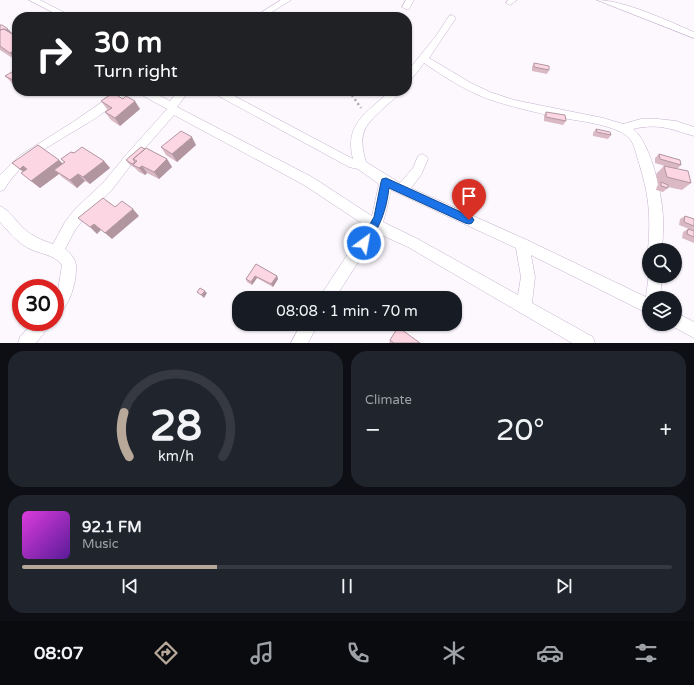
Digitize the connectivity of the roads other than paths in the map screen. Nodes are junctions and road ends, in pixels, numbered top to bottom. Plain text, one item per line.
1 (33, 0) edge
2 (287, 0) edge
3 (601, 0) edge
4 (58, 12) edge
5 (267, 12) edge
6 (452, 18) dead end
7 (694, 35) edge
8 (424, 59) junction
9 (412, 73) edge
10 (117, 96) edge
11 (151, 96) edge
12 (180, 96) edge
13 (226, 96) edge
14 (390, 96) edge
15 (172, 108) junction
16 (622, 128) junction
17 (694, 132) edge
18 (422, 159) dead end
19 (361, 165) junction
20 (386, 182) junction
21 (0, 186) edge
22 (402, 190) junction
23 (0, 212) edge
24 (375, 225) junction
25 (655, 243) edge
26 (522, 244) junction
27 (57, 251) junction
28 (331, 291) edge
29 (64, 293) edge
30 (642, 303) edge
31 (524, 307) junction
32 (682, 324) edge
33 (694, 330) edge
34 (36, 331) edge
35 (306, 331) edge
36 (26, 343) edge
37 (299, 343) edge
38 (587, 343) edge

1 - 4 street
2 - 5 street
3 - 7 street
6 - 8 street
8 - 9 street
8 - 16 street
10 - 21 street
11 - 15 street
12 - 15 street
13 - 19 street
14 - 19 street
15 - 24 street
15 - 27 street
16 - 17 street
16 - 25 street
18 - 22 street
19 - 20 street
20 - 22 street
20 - 24 street
22 - 26 street
23 - 27 street
24 - 28 street
24 - 31 street
26 - 30 street
26 - 31 street
27 - 29 street
31 - 38 street
32 - 33 street
34 - 36 street
35 - 37 street

